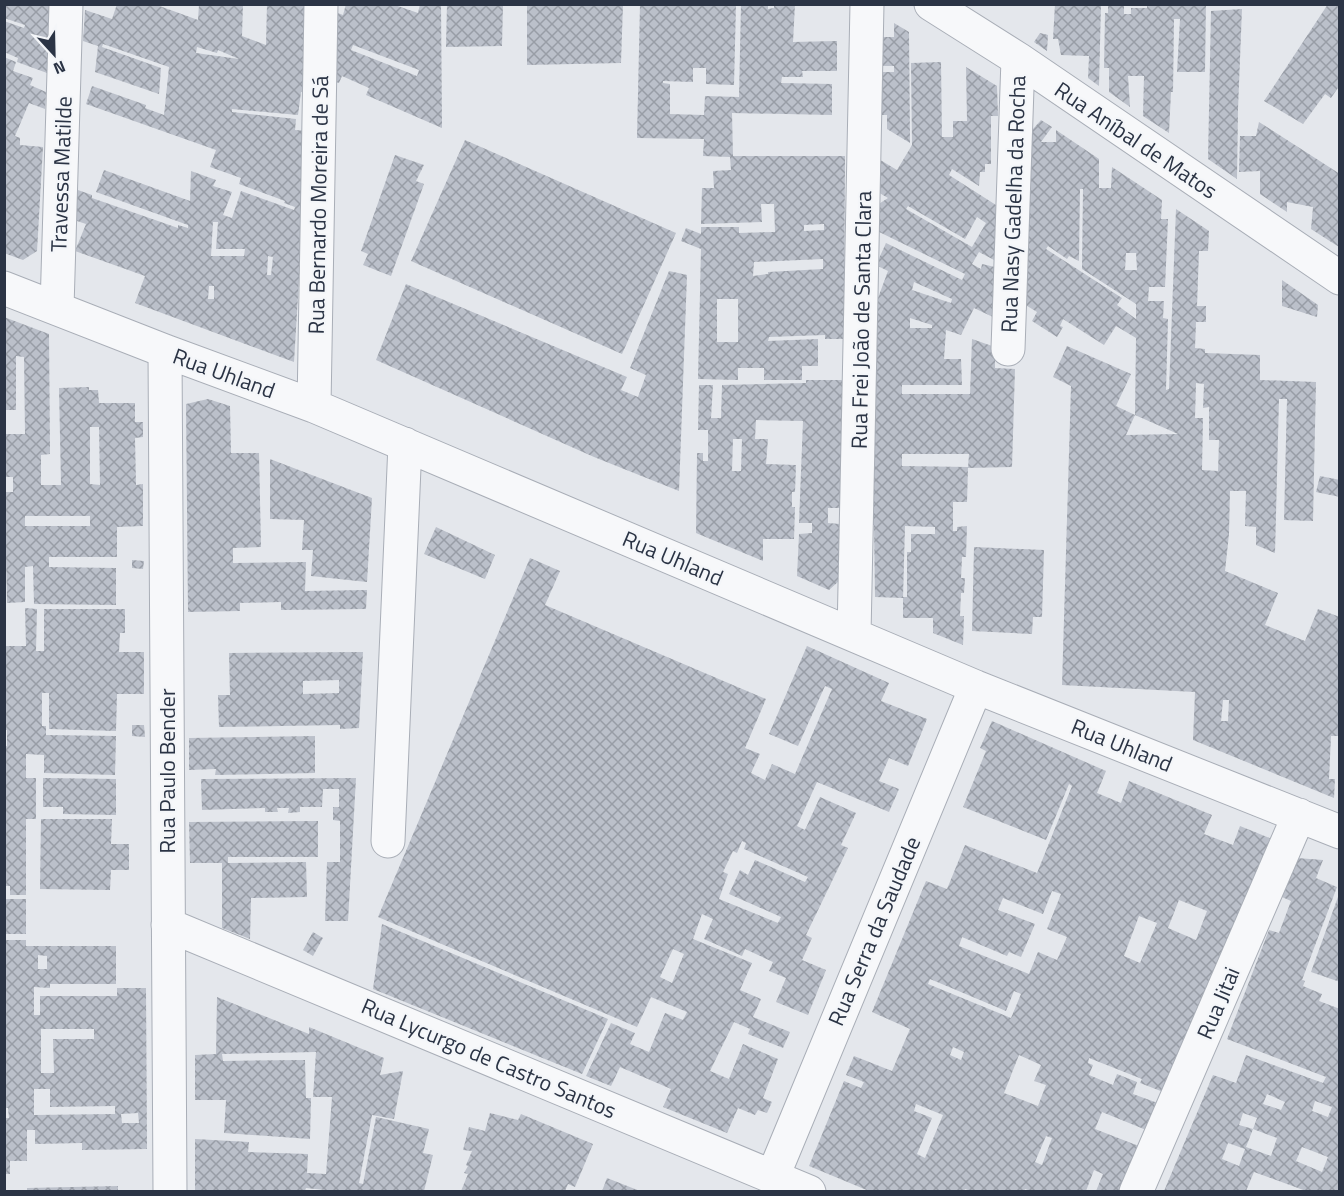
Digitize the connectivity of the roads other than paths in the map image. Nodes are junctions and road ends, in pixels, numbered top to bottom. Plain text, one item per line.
1 (66, 4) edge
2 (321, 4) edge
3 (867, 4) edge
4 (931, 4) edge
5 (1018, 59) junction
6 (1340, 278) edge
7 (4, 288) edge
8 (57, 308) junction
9 (1008, 349) dead end
10 (165, 351) junction
11 (314, 406) junction
12 (405, 444) junction
13 (854, 635) junction
14 (976, 687) junction
15 (1299, 815) junction
16 (1340, 832) edge
17 (388, 841) dead end
18 (168, 924) junction
19 (773, 1176) junction
20 (170, 1191) edge
21 (809, 1191) edge
22 (1137, 1191) edge

1 - 8 street, Travessa Matilde
2 - 11 street, Rua Bernardo Moreira de Sá
3 - 13 street, Rua Frei João de Santa Clara
4 - 5 street, Rua Aníbal de Matos
5 - 6 street, Rua Aníbal de Matos
5 - 9 street, Rua Nasy Gadelha da Rocha
7 - 8 street, Rua Uhland
8 - 10 street, Rua Uhland
10 - 11 street, Rua Uhland
10 - 18 street, Rua Paulo Bender
11 - 12 street, Rua Uhland
12 - 13 street, Rua Uhland
12 - 17 street
13 - 14 street, Rua Uhland
14 - 15 street, Rua Uhland
14 - 19 street, Rua Serra da Saudade
15 - 16 street, Rua Uhland
15 - 22 street, Rua Jitai
18 - 19 street, Rua Lycurgo de Castro Santos
18 - 20 street, Rua Paulo Bender
19 - 21 street, Rua Lycurgo de Castro Santos

